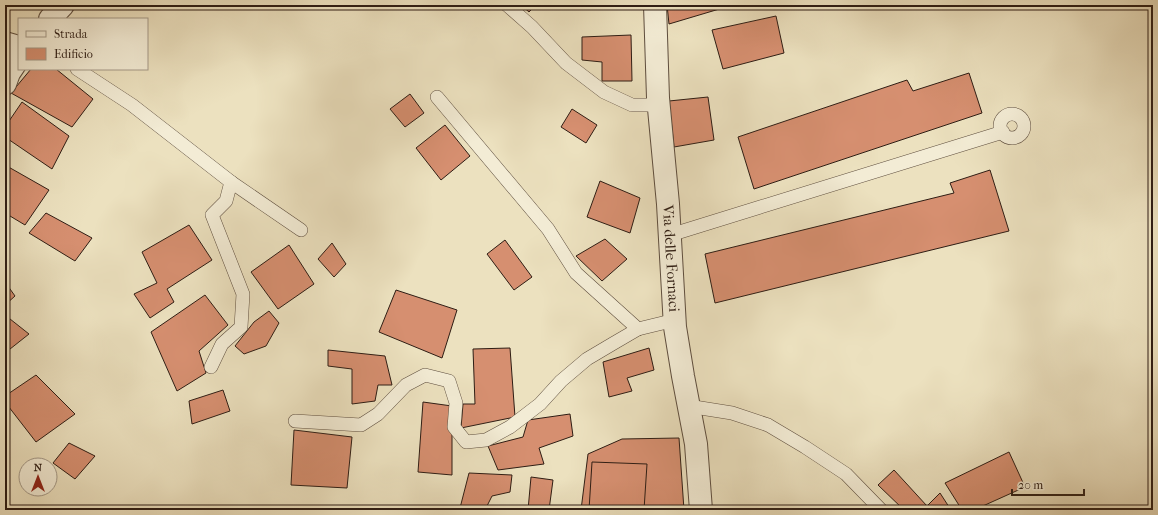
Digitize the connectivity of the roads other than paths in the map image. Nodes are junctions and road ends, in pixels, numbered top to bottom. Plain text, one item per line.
1 (63, 5) edge
2 (507, 5) edge
3 (655, 5) edge
4 (51, 18) edge
5 (5, 43) edge
6 (18, 47) edge
7 (18, 59) edge
8 (79, 70) edge
9 (5, 84) edge
10 (437, 97) dead end
11 (659, 105) junction
12 (1003, 132) dead end
13 (231, 182) junction
14 (301, 230) dead end
15 (670, 235) junction
16 (675, 320) junction
17 (638, 329) junction
18 (211, 367) dead end
19 (688, 406) junction
20 (295, 421) dead end
21 (701, 510) edge
22 (881, 510) edge

1 - 4 street
2 - 11 lane
3 - 11 street, Via delle Fornaci
5 - 6 street
7 - 9 street
8 - 13 lane
10 - 17 lane
11 - 15 street, Via delle Fornaci
12 - 15 lane
13 - 14 lane
13 - 18 lane
15 - 16 street, Via delle Fornaci
16 - 17 lane
16 - 19 street, Via delle Fornaci
17 - 20 lane
19 - 21 street, Via delle Fornaci
19 - 22 lane

